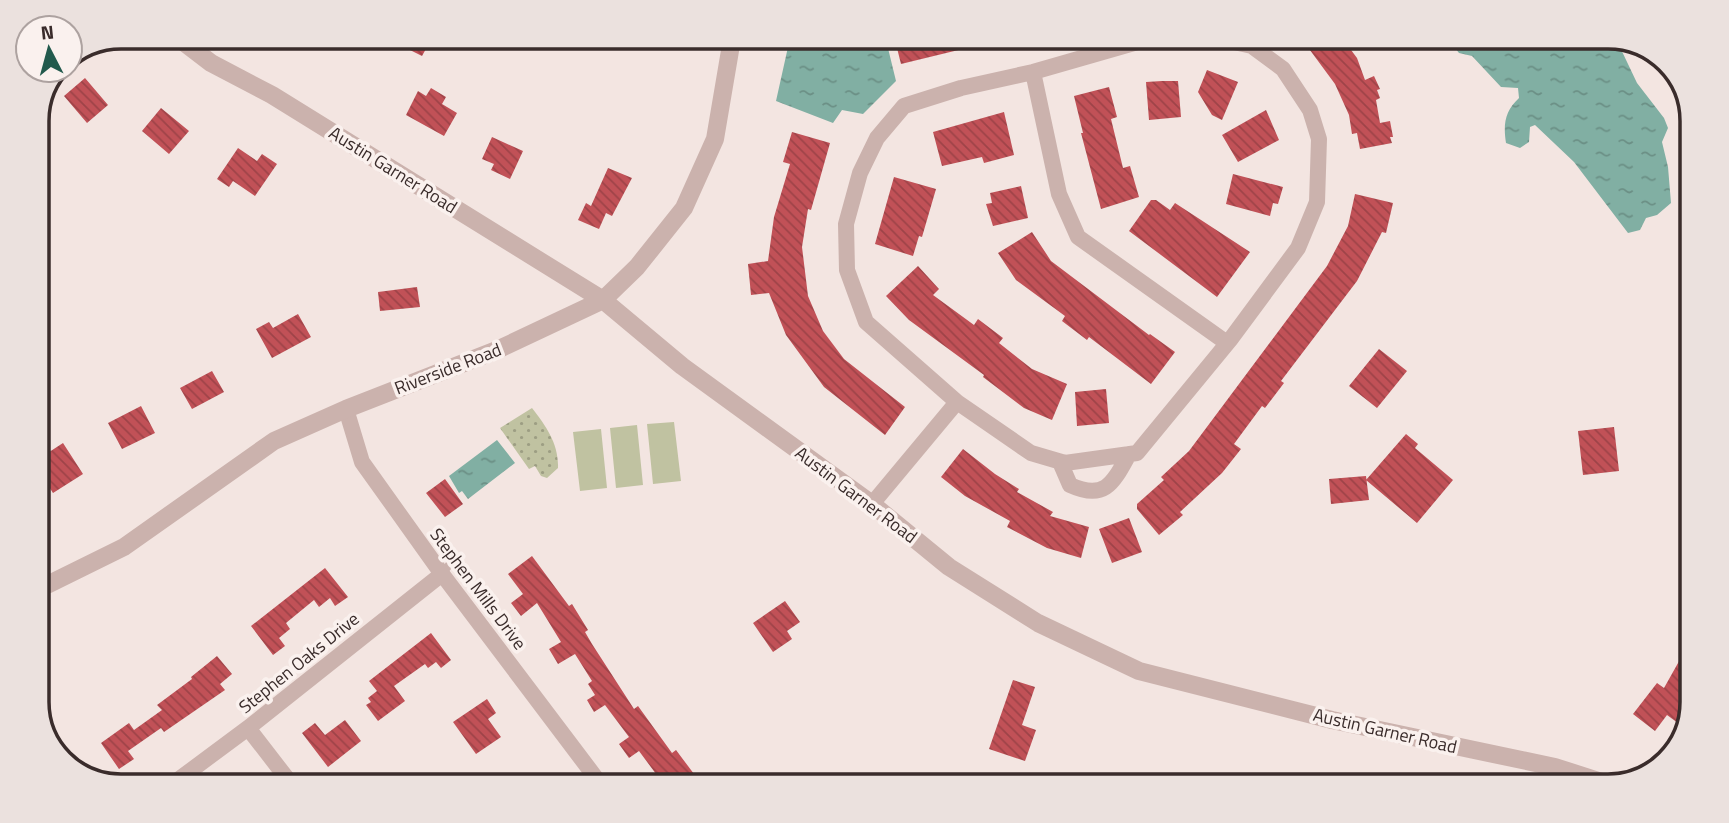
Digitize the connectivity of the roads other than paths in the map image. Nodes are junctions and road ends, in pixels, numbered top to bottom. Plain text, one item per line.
1 (193, 49) edge
2 (730, 49) edge
3 (1114, 49) edge
4 (1256, 49) edge
5 (1032, 72) junction
6 (603, 300) junction
7 (1227, 343) junction
8 (957, 402) junction
9 (346, 409) junction
10 (1129, 454) junction
11 (1060, 461) junction
12 (872, 504) junction
13 (453, 560) dead end
14 (442, 574) junction
15 (49, 581) edge
16 (248, 728) junction
17 (186, 774) edge
18 (284, 774) edge
19 (593, 774) edge
20 (1577, 774) edge

1 - 6 street, Austin Garner Road
2 - 6 street, Riverside Road
3 - 5 street
4 - 7 street
5 - 7 street
5 - 8 street
6 - 9 street, Riverside Road
6 - 12 street, Austin Garner Road
7 - 10 street
8 - 11 street
8 - 12 street
9 - 14 street, Stephen Mills Drive
9 - 15 street, Riverside Road
10 - 11 street
10 - 11 street
12 - 20 street, Austin Garner Road
13 - 14 lane
14 - 16 street, Stephen Oaks Drive
14 - 19 street, Stephen Mills Drive
16 - 17 street, Stephen Oaks Drive
16 - 18 street

